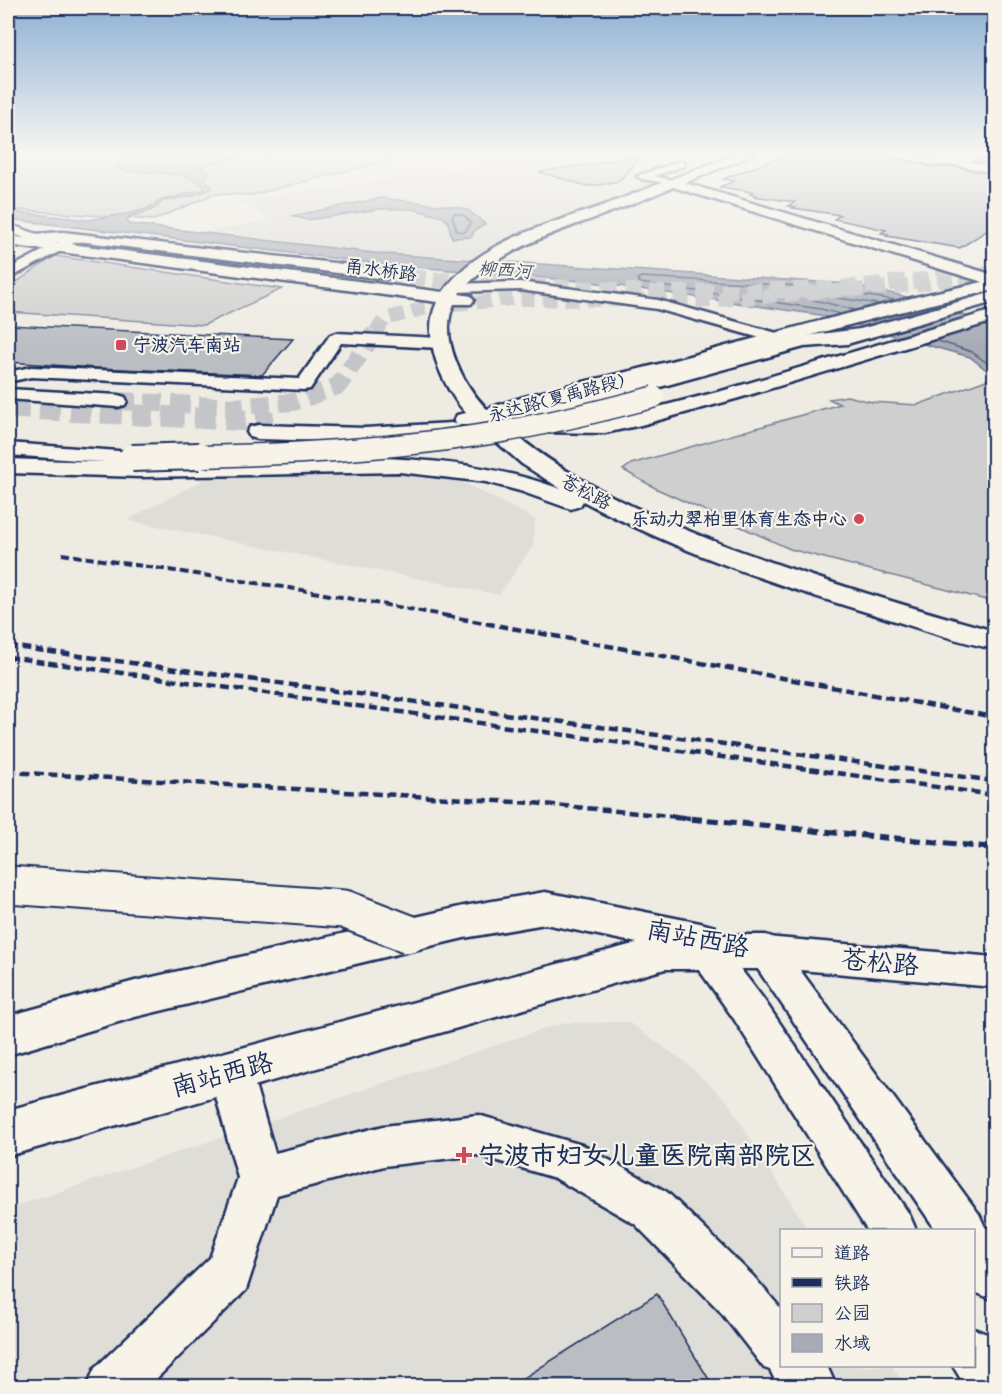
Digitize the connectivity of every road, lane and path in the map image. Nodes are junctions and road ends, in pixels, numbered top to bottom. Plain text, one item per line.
1 (585, 218) edge
2 (599, 218) edge
3 (787, 218) edge
4 (8, 228) edge
5 (8, 234) edge
6 (35, 238) junction
7 (8, 240) edge
8 (62, 245) junction
9 (386, 274) tunnel mouth
10 (8, 275) edge
11 (994, 280) edge
12 (469, 283) junction
13 (994, 285) edge
14 (994, 297) edge
15 (989, 314) edge
16 (778, 338) junction
17 (879, 340) junction
18 (440, 343) junction
19 (8, 377) edge
20 (8, 394) edge
21 (118, 401) tunnel mouth
22 (495, 419) junction
23 (266, 427) tunnel mouth
24 (8, 449) edge
25 (8, 459) edge
26 (132, 459) junction
27 (8, 466) edge
28 (988, 631) edge
29 (8, 885) edge
30 (409, 934) junction
31 (706, 951) junction
32 (766, 952) junction
33 (994, 972) edge
34 (8, 1035) edge
35 (230, 1071) junction
36 (8, 1133) edge
37 (260, 1178) junction
38 (892, 1229) edge
39 (962, 1229) edge
40 (975, 1248) edge
41 (994, 1276) edge
42 (780, 1348) edge
43 (975, 1356) edge
44 (796, 1367) edge
45 (113, 1386) edge
46 (810, 1386) edge
47 (994, 1386) edge

1 - 12 main road
2 - 12 main road
3 - 11 main road
4 - 6 street
5 - 6 main road, 甬水桥路
6 - 8 main road, 甬水桥路
6 - 9 main road
7 - 8 main road, 甬水桥路
8 - 10 street
8 - 12 main road, 甬水桥路
12 - 16 street
12 - 18 main road, 苍松路
12 - 22 main road, 苍松路
13 - 16 main road, 永达路(夏禹路段)
14 - 17 main road
15 - 17 main road
16 - 22 main road, 永达路(夏禹路段)
17 - 22 main road
17 - 22 main road, 永达路(夏禹路段)
17 - 26 main road, bridge
18 - 19 street
18 - 22 main road, 苍松路
20 - 21 street
22 - 23 main road
22 - 28 main road, 苍松路
24 - 26 street
25 - 26 main road
27 - 28 main road
29 - 30 street, bridge
30 - 32 main road, 南站西路
30 - 34 main road, 南站西路
31 - 32 main road, 南站西路
31 - 35 main road, 南站西路
31 - 38 street
32 - 33 street, 苍松路
32 - 39 street
35 - 36 main road, 南站西路
35 - 37 street
37 - 42 street
37 - 45 street
40 - 41 street
43 - 47 street
44 - 46 street

